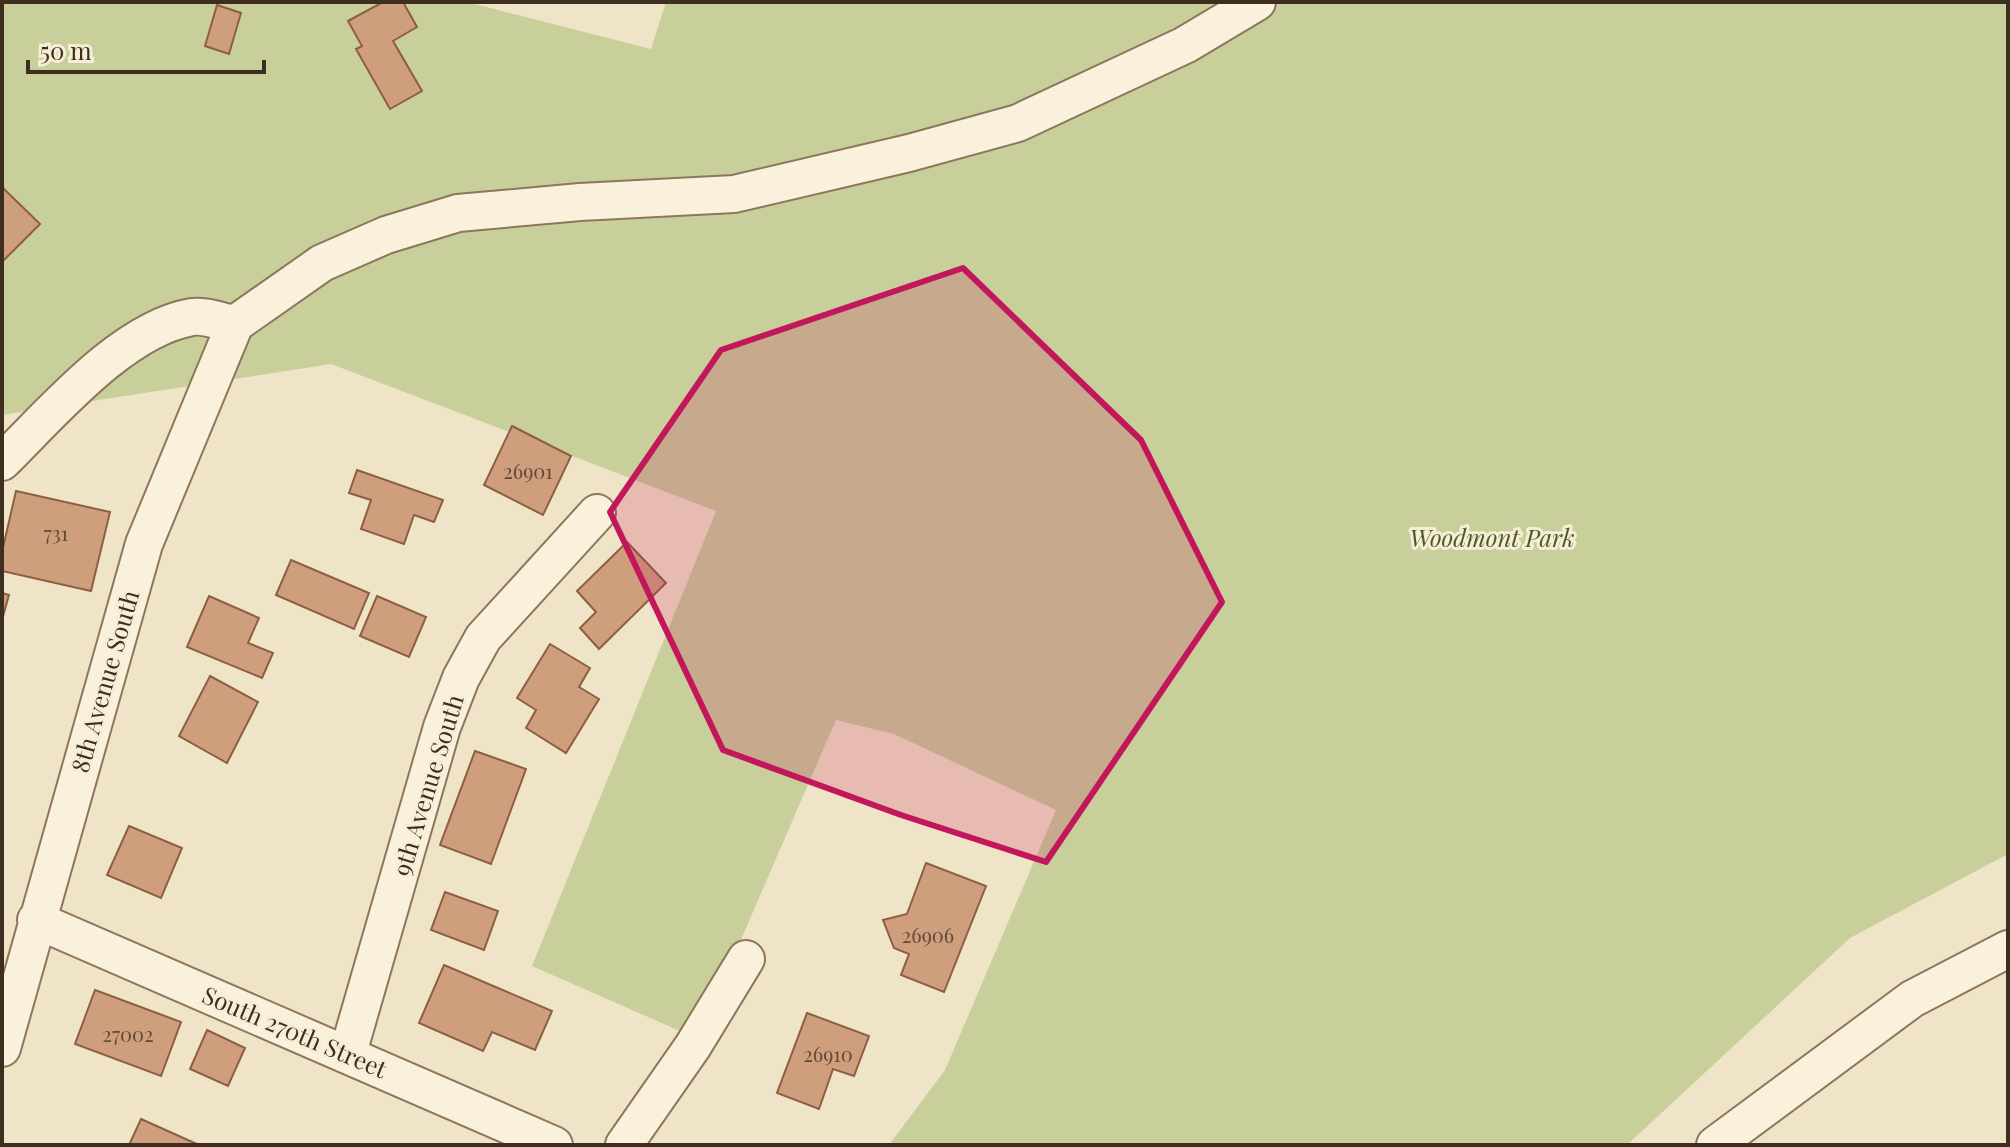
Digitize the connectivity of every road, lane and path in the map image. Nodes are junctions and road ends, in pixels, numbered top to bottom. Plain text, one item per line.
1 (1257, 2) edge
2 (235, 324) junction
3 (2, 462) edge
4 (597, 513) dead end
5 (36, 920) junction
6 (2008, 949) edge
7 (746, 959) dead end
8 (2, 1048) edge
9 (348, 1053) junction
10 (554, 1145) edge
11 (624, 1145) edge
12 (1715, 1145) edge

1 - 2 street
2 - 3 street
2 - 5 street, 8th Avenue South
4 - 9 street, 9th Avenue South
5 - 8 street, 8th Avenue South
5 - 9 street, South 270th Street
6 - 12 street
7 - 11 street
9 - 10 street, South 270th Street

